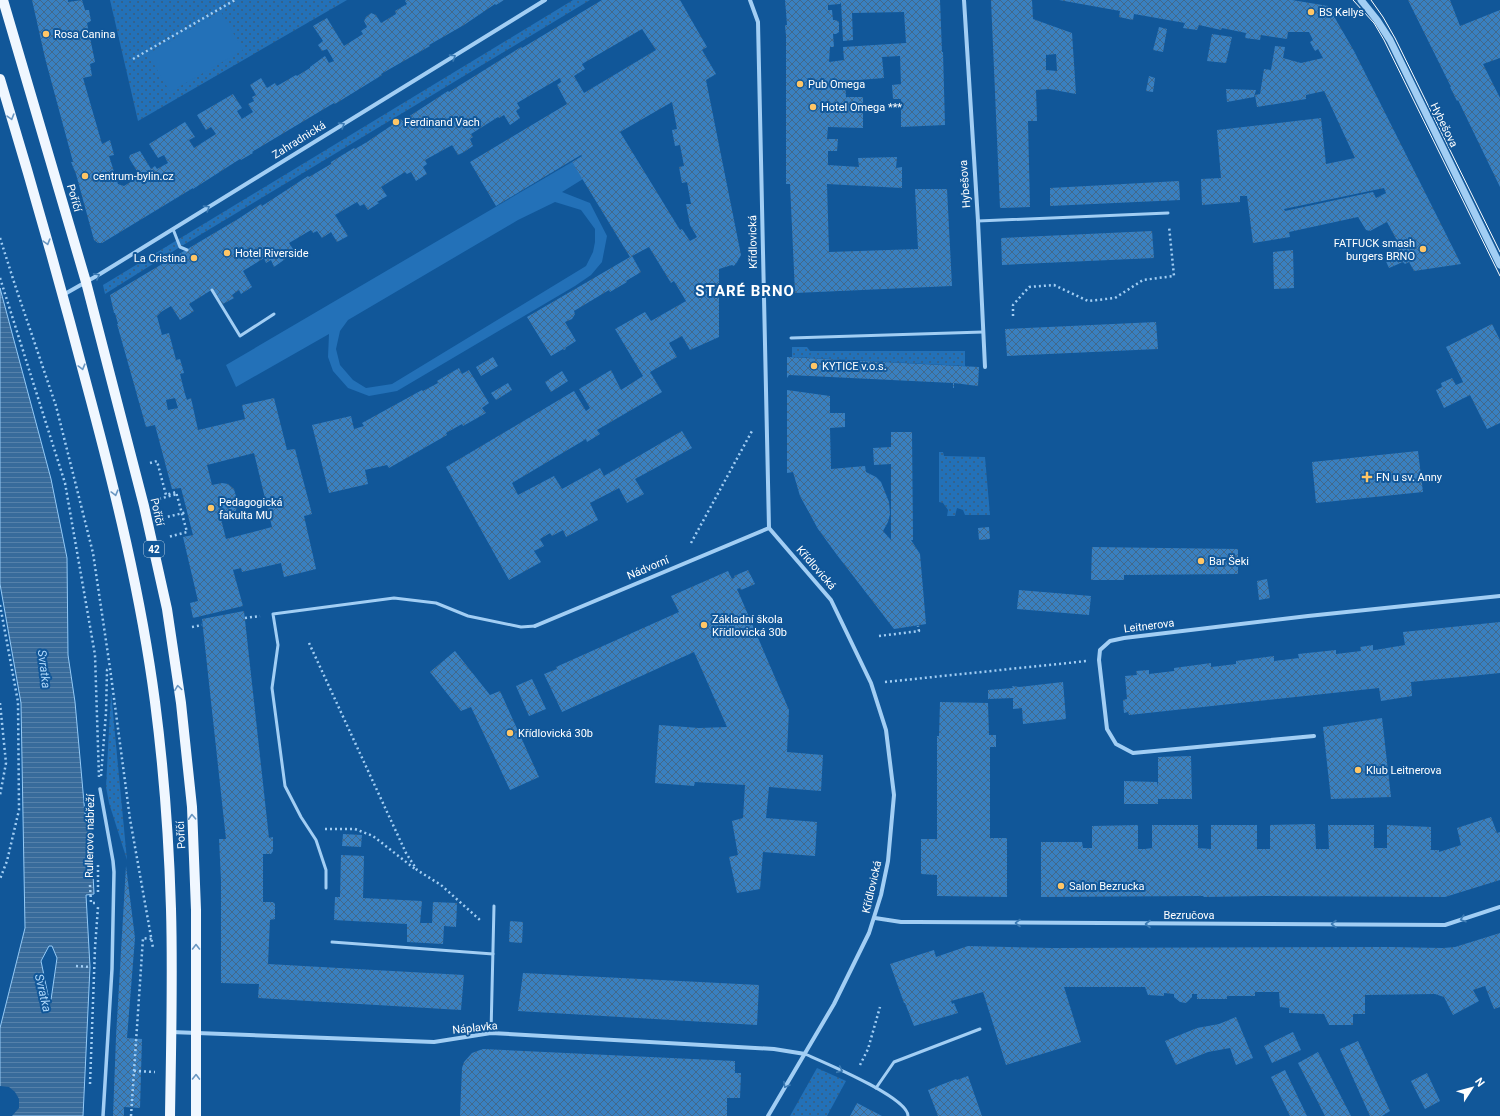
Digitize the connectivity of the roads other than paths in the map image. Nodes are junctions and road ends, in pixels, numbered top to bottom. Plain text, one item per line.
1 (3, 0) edge
2 (545, 0) edge
3 (750, 0) edge
4 (964, 0) edge
5 (1361, 0) edge
6 (0, 79) edge
7 (1168, 213) road end
8 (978, 221) junction
9 (173, 229) junction
10 (187, 250) dead end
11 (1500, 265) edge
12 (86, 282) junction
13 (212, 290) dead end
14 (63, 295) junction
15 (274, 314) dead end
16 (983, 332) junction
17 (791, 338) dead end
18 (984, 367) dead end
19 (769, 528) junction
20 (1500, 596) edge
21 (535, 626) joint
22 (1314, 736) dead end
23 (100, 789) road end
24 (326, 888) dead end
25 (494, 906) dead end
26 (1500, 907) edge
27 (875, 918) junction
28 (332, 942) dead end
29 (493, 954) junction
30 (980, 1029) dead end
31 (171, 1032) junction
32 (196, 1033) junction
33 (491, 1033) junction
34 (804, 1054) junction
35 (876, 1088) junction
36 (103, 1116) edge
37 (170, 1116) edge
38 (196, 1116) edge
39 (768, 1116) edge
40 (908, 1116) edge

1 - 12 main road, Poříčí / 42
9 -> 2 street, Zahradnická
3 - 19 street, Křídlovická
4 - 8 street, Hybešova
5 - 11 street, Hybešova
6 -> 14 main road, Poříčí / 42
7 - 8 lane
8 - 16 street, Hybešova
9 - 10 lane
12 -> 9 street, Zahradnická
12 - 14 street, Zahradnická
32 -> 12 main road, Poříčí / 42
13 - 15 lane
14 -> 31 main road, Poříčí / 42
16 - 17 lane
16 - 18 street, Hybešova
19 - 21 street, Nádvorní
19 - 27 street, Křídlovická
20 - 22 street, Leitnerova
21 - 24 lane
23 - 36 street, Rullerovo nábřeží
25 - 29 lane
26 -> 27 street, Bezručova
27 - 34 street, Křídlovická
28 - 29 lane
29 - 33 lane
30 - 35 lane
31 - 32 street, Náplavka
31 - 37 main road, Poříčí / 42
32 - 33 street, Náplavka
38 -> 32 main road, Poříčí / 42
33 - 34 street, Náplavka
34 -> 35 lane
34 -> 39 street, Křídlovická
35 - 40 lane

